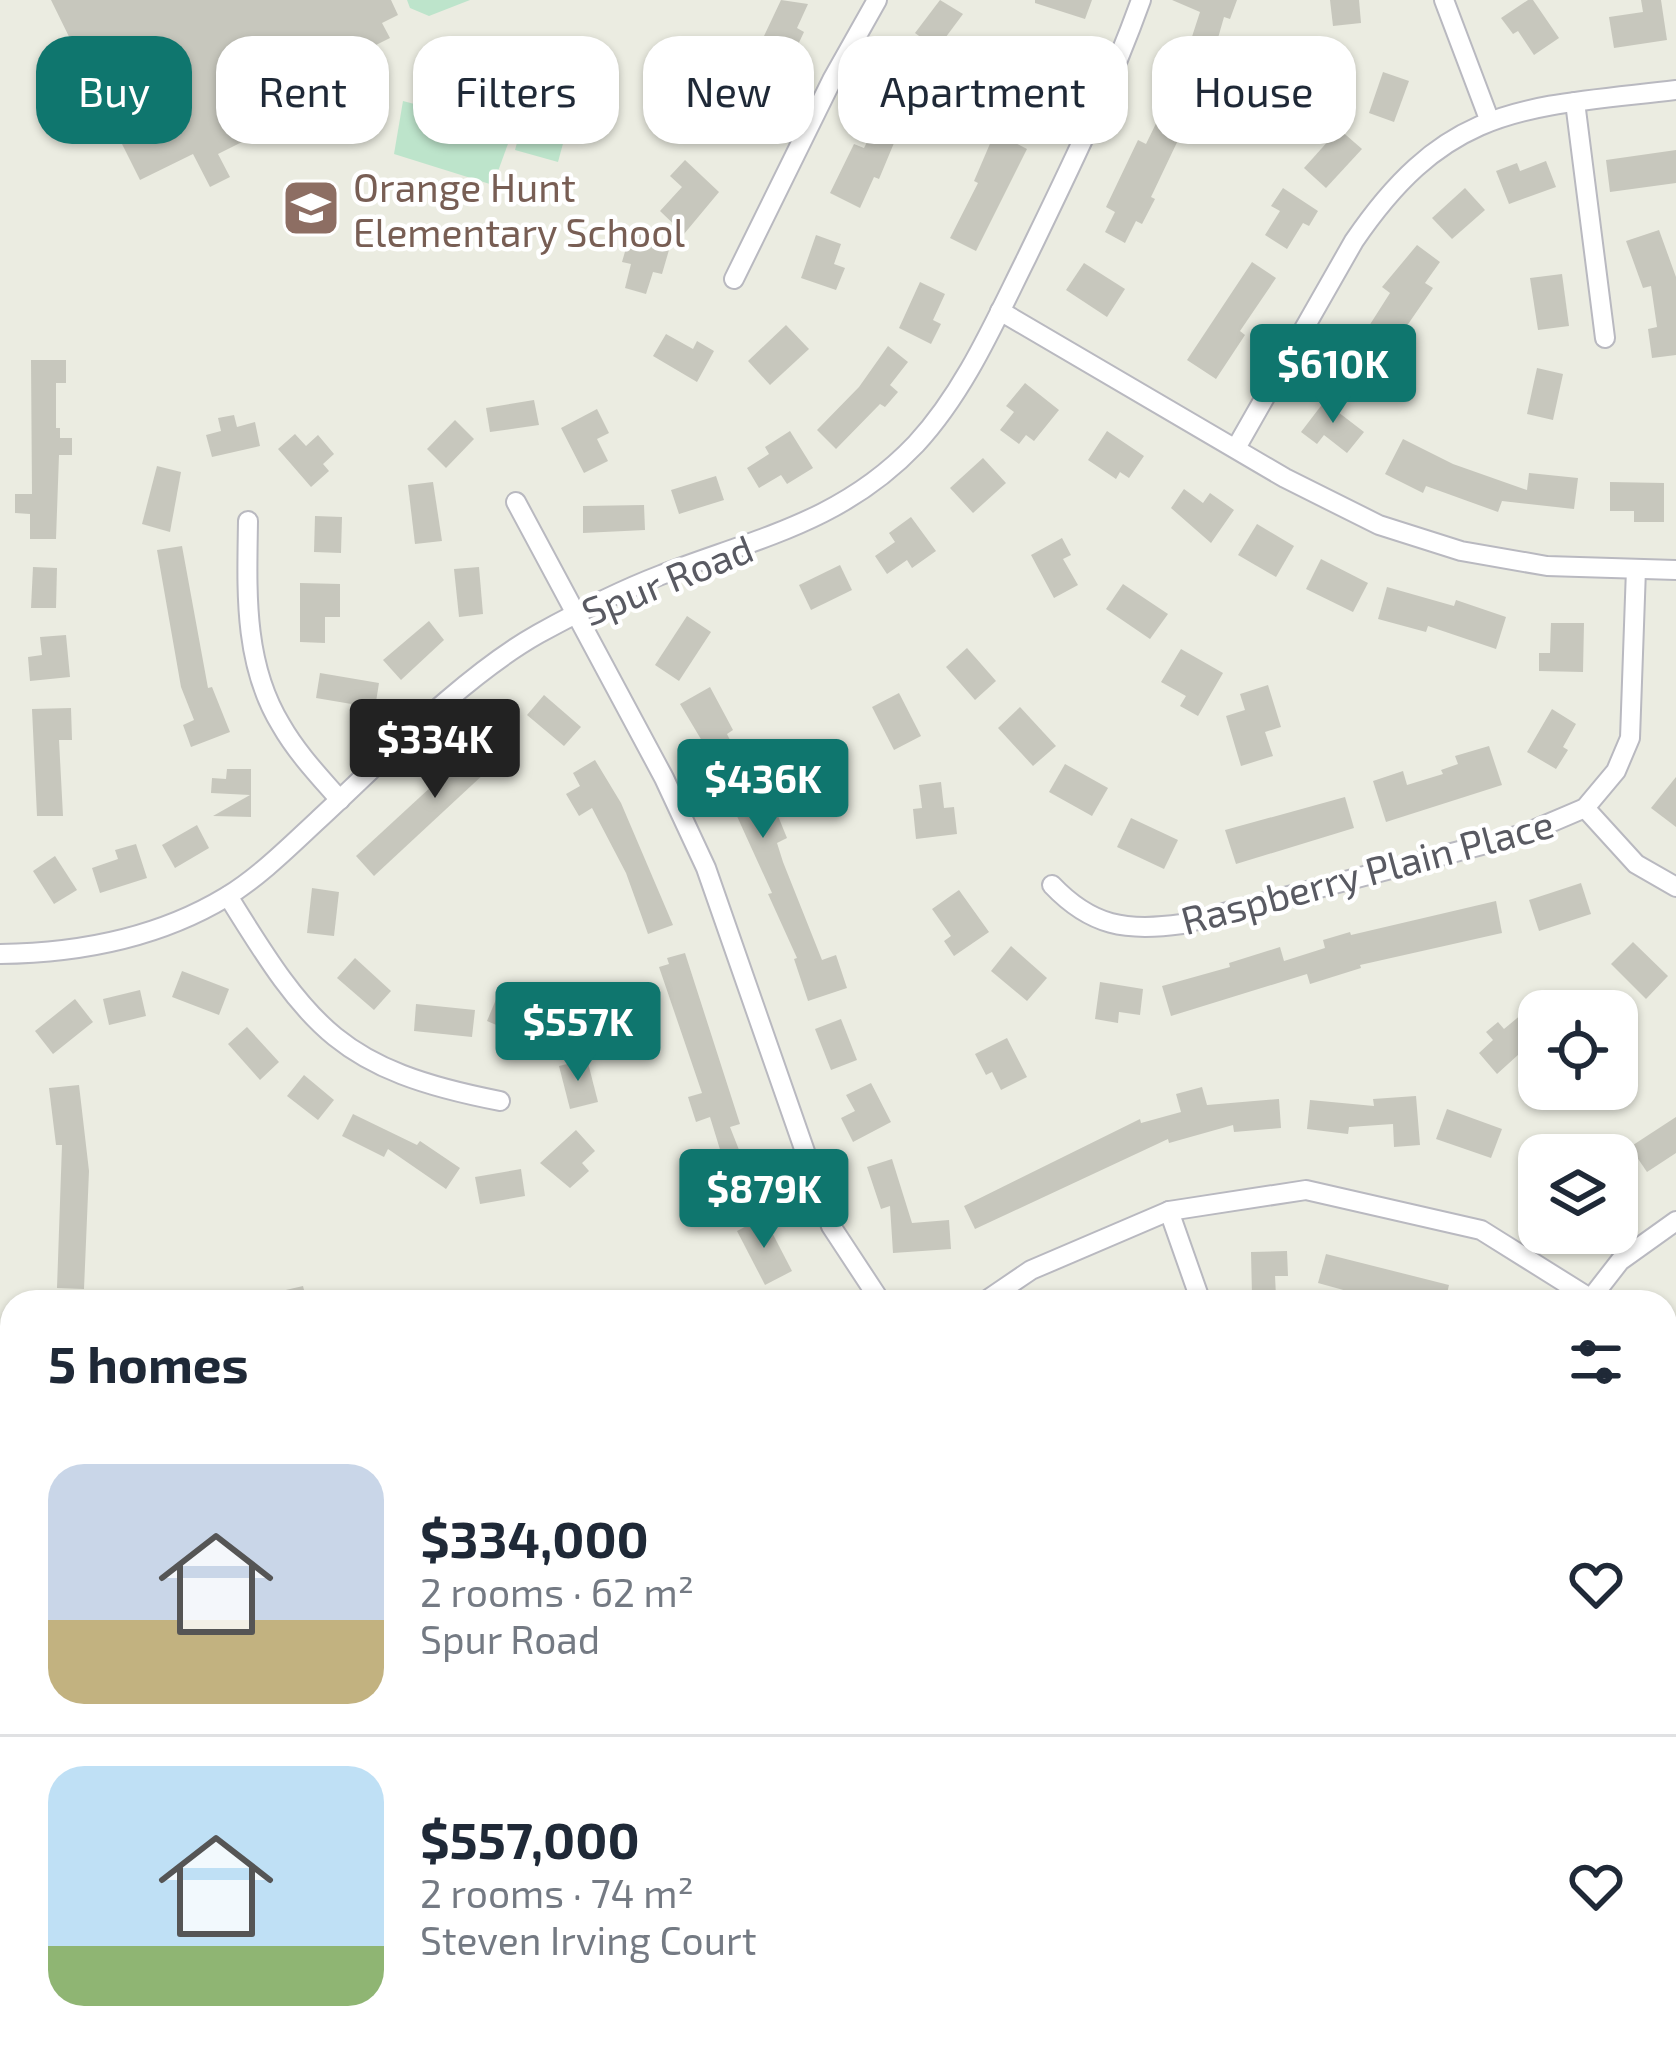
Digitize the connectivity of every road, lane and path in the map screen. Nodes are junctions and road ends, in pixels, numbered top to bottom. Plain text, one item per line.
1 (877, 0) edge
2 (1141, 0) edge
3 (1444, 0) edge
4 (1676, 90) edge
5 (1575, 102) junction
6 (1489, 119) junction
7 (734, 280) dead end
8 (1000, 311) junction
9 (1605, 338) dead end
10 (1236, 448) junction
11 (516, 502) dead end
12 (248, 521) dead end
13 (1636, 569) junction
14 (1676, 570) edge
15 (576, 614) junction
16 (340, 800) junction
17 (1585, 808) junction
18 (1052, 885) dead end
19 (1676, 887) edge
20 (228, 896) junction
21 (0, 953) edge
22 (500, 1102) dead end
23 (1169, 1211) junction
24 (1676, 1221) edge
25 (873, 1290) edge
26 (1002, 1290) edge
27 (1198, 1290) edge
28 (1578, 1290) edge
29 (1601, 1290) edge

1 - 7 street
2 - 8 street, Spur Road
3 - 6 street
4 - 5 street
5 - 6 street
5 - 9 street
6 - 10 street
8 - 10 street
8 - 15 street, Spur Road
10 - 13 street
11 - 15 street
12 - 16 street
13 - 14 street
13 - 17 street, Raspberry Plain Place
15 - 16 street, Spur Road
15 - 25 street
16 - 20 street, Spur Road
17 - 18 street, Raspberry Plain Place
17 - 19 street
20 - 21 street, Spur Road
20 - 22 street
23 - 26 street
23 - 27 street
23 - 28 street
24 - 29 street

